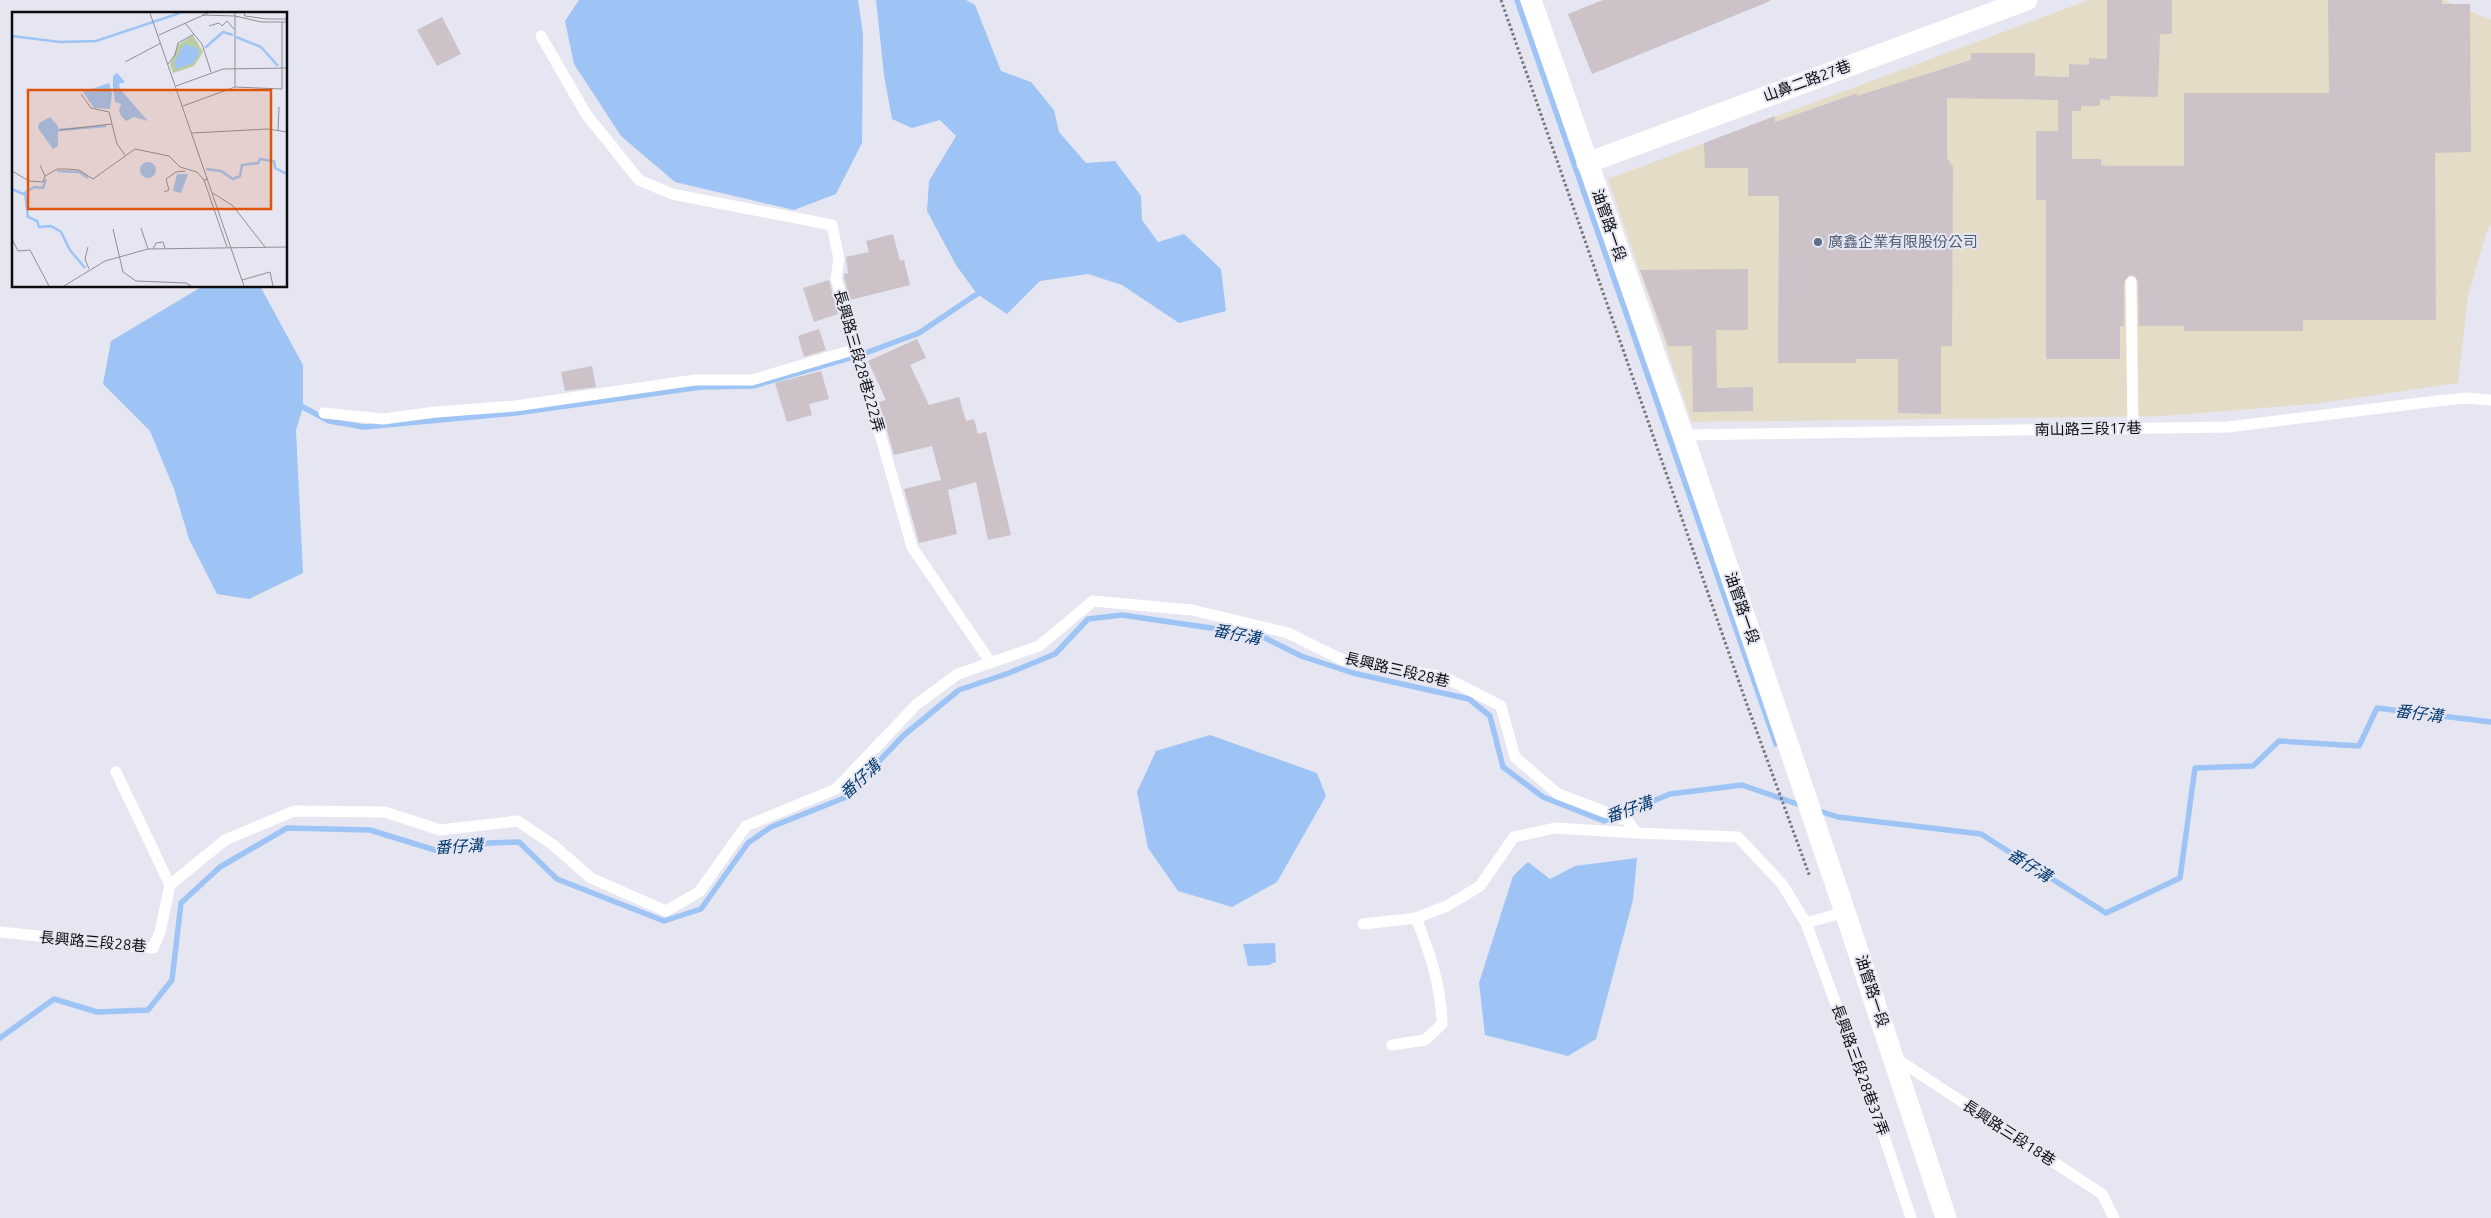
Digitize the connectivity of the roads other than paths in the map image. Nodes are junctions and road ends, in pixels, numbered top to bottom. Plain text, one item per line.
1 (1531, 0) edge
2 (2027, 0) edge
3 (541, 36) dead end
4 (1588, 162) junction
5 (2131, 282) dead end
6 (856, 349) junction
7 (2491, 400) edge
8 (324, 413) dead end
9 (2133, 429) junction
10 (1683, 435) junction
11 (991, 663) junction
12 (116, 772) dead end
13 (1636, 833) junction
14 (170, 885) junction
15 (1846, 912) junction
16 (1416, 918) junction
17 (1806, 923) junction
18 (1362, 924) dead end
19 (0, 932) edge
20 (1392, 1045) dead end
21 (1894, 1057) junction
22 (1911, 1218) edge
23 (1946, 1218) edge
24 (2114, 1218) edge

1 - 4 street, 油管路一段
2 - 4 street, 山鼻二路27巷
3 - 6 lane, 長興路三段28巷222弄
4 - 10 street, 油管路一段
5 - 9 lane
6 - 8 lane
6 - 11 lane, 長興路三段28巷222弄
7 - 9 lane, 南山路三段17巷
9 - 10 lane, 南山路三段17巷
10 - 15 street, 油管路一段
11 - 13 lane, 長興路三段28巷
11 - 14 lane, 長興路三段28巷
12 - 14 lane
13 - 16 lane
13 - 17 lane
14 - 19 lane, 長興路三段28巷
15 - 17 lane
15 - 21 street, 油管路一段
16 - 18 lane
16 - 20 lane
17 - 22 lane, 長興路三段28巷37弄
21 - 23 street, 油管路一段
21 - 24 lane, 長興路三段18巷

